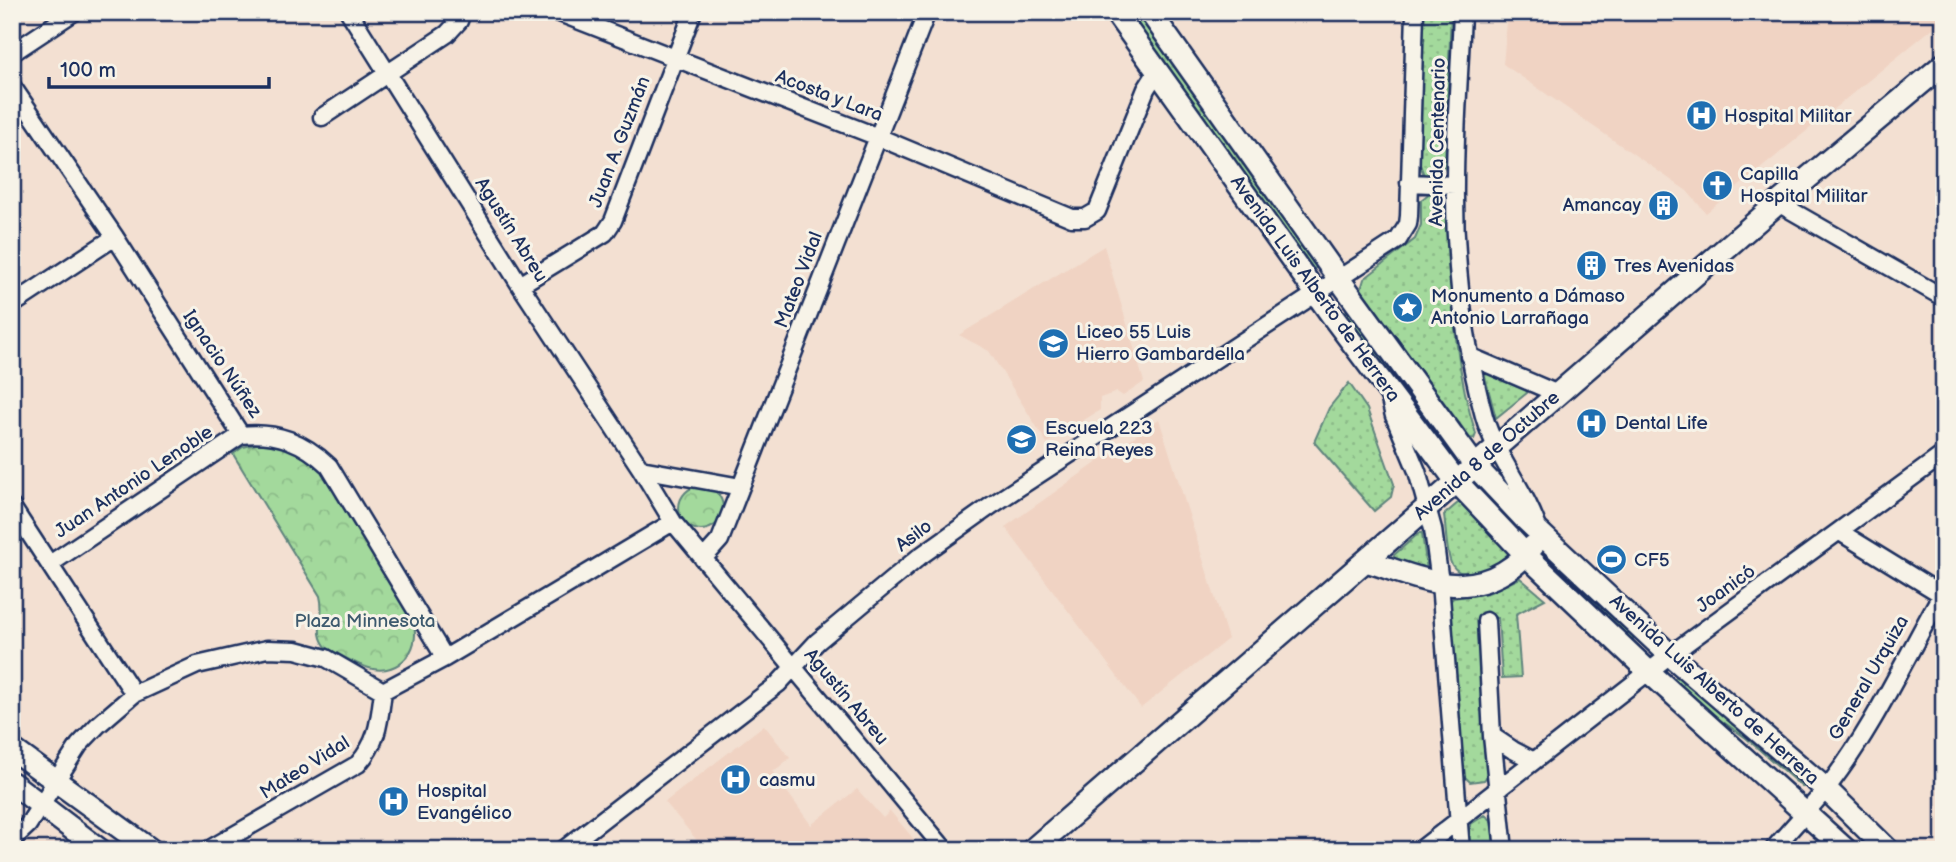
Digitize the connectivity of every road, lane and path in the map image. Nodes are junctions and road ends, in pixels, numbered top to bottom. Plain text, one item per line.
1 (75, 12) edge
2 (349, 12) edge
3 (462, 12) edge
4 (557, 12) edge
5 (693, 12) edge
6 (927, 12) edge
7 (1115, 12) edge
8 (1150, 12) edge
9 (1415, 12) edge
10 (1462, 12) edge
11 (12, 53) edge
12 (675, 59) junction
13 (1944, 64) edge
14 (1158, 70) junction
15 (388, 74) junction
16 (12, 86) edge
17 (322, 117) dead end
18 (878, 137) junction
19 (1409, 183) junction
20 (1455, 185) junction
21 (1778, 203) junction
22 (114, 237) junction
23 (1339, 279) junction
24 (520, 285) junction
25 (1318, 294) junction
26 (1944, 298) edge
27 (12, 305) edge
28 (1469, 356) junction
29 (1388, 390) junction
30 (1559, 394) junction
31 (242, 435) junction
32 (1495, 448) junction
33 (1944, 454) edge
34 (1475, 466) junction
35 (641, 469) junction
36 (1457, 481) junction
37 (741, 487) junction
38 (1428, 506) junction
39 (12, 507) edge
40 (673, 522) junction
41 (1539, 531) junction
42 (1840, 532) junction
43 (1527, 555) junction
44 (704, 559) junction
45 (1366, 561) junction
46 (50, 564) junction
47 (1440, 583) junction
48 (1943, 593) edge
49 (1486, 621) dead end
50 (1670, 655) junction
51 (445, 658) junction
52 (794, 667) junction
53 (1649, 671) junction
54 (383, 691) junction
55 (134, 694) junction
56 (1492, 736) junction
57 (12, 749) edge
58 (1534, 761) junction
59 (55, 781) junction
60 (12, 783) edge
61 (1826, 789) junction
62 (1497, 790) junction
63 (41, 805) junction
64 (1804, 813) junction
65 (1458, 822) junction
66 (12, 840) edge
67 (100, 850) edge
68 (151, 850) edge
69 (208, 850) edge
70 (563, 850) edge
71 (945, 850) edge
72 (1032, 850) edge
73 (1420, 850) edge
74 (1461, 850) edge
75 (1504, 850) edge
76 (1773, 850) edge
77 (1846, 850) edge
78 (1888, 850) edge

1 - 11 street
2 - 15 street, Agustín Abreu
3 - 15 street
4 - 12 street, Acosta y Lara
5 - 12 street, Juan A. Guzmán
6 - 18 street, Mateo Vidal
7 - 14 main road, Avenida Luis Alberto de Herrera
8 - 23 main road, Avenida Luis Alberto de Herrera
9 - 19 street, Avenida Centenario
10 - 20 street, Avenida Centenario
12 - 18 street, Acosta y Lara
12 - 24 street, Juan A. Guzmán
13 - 21 main road, Avenida 8 de Octubre
14 - 18 street, Acosta y Lara
14 - 25 main road, Avenida Luis Alberto de Herrera
15 - 17 street
15 - 24 street, Agustín Abreu
16 - 22 street, Ignacio Núñez
18 - 37 street, Mateo Vidal
19 - 20 street
19 - 23 street, Avenida Centenario
20 - 28 street, Avenida Centenario
21 - 26 street
21 - 30 main road, Avenida 8 de Octubre
22 - 27 street
22 - 31 street, Ignacio Núñez
23 - 25 street, Avenida Centenario
23 - 34 main road, Avenida Luis Alberto de Herrera
24 - 35 street, Agustín Abreu
25 - 29 main road, Avenida Luis Alberto de Herrera
25 - 52 street, Asilo
28 - 30 street
28 - 32 street, Avenida Centenario
29 - 36 main road, Avenida Luis Alberto de Herrera
29 - 38 street
30 - 32 main road, Avenida 8 de Octubre
31 - 46 street, Juan Antonio Lenoble
31 - 51 street, Ignacio Núñez
32 - 34 main road, Avenida 8 de Octubre
32 - 41 street, Avenida Luis Alberto de Herrera
33 - 42 street, Joanicó
34 - 36 main road, Avenida 8 de Octubre
34 - 41 main road, Avenida Luis Alberto de Herrera
35 - 37 street
35 - 40 street, Agustín Abreu
36 - 38 main road, Avenida 8 de Octubre
36 - 43 main road, Avenida Luis Alberto de Herrera
37 - 44 street, Mateo Vidal
38 - 45 main road, Avenida 8 de Octubre
38 - 47 street
39 - 46 street
40 - 44 street, Agustín Abreu
40 - 51 street
41 - 43 main road
41 - 50 main road, Avenida Luis Alberto de Herrera
42 - 48 street
42 - 50 street, Joanicó
43 - 47 main road
43 - 53 main road, Avenida Luis Alberto de Herrera
44 - 52 street, Agustín Abreu
45 - 47 main road
45 - 72 main road, Avenida 8 de Octubre
46 - 55 street
47 - 65 street
48 - 61 street, General Urquiza
49 - 56 street
50 - 53 street, Joanicó
50 - 61 main road, Avenida Luis Alberto de Herrera
51 - 54 street
52 - 70 street, Asilo
52 - 71 street, Agustín Abreu
53 - 58 street, Joanicó
53 - 64 main road, Avenida Luis Alberto de Herrera
54 - 55 street
54 - 69 street, Mateo Vidal
55 - 59 street
56 - 58 street
56 - 62 street
57 - 59 main road
58 - 62 street, Joanicó
59 - 63 street
59 - 68 main road
60 - 63 main road
61 - 64 street, General Urquiza
61 - 78 main road, Avenida Luis Alberto de Herrera
62 - 65 street, Joanicó
62 - 75 street
63 - 66 street
63 - 67 main road
64 - 76 street, General Urquiza
64 - 77 main road, Avenida Luis Alberto de Herrera
65 - 73 street, Joanicó
65 - 74 street

